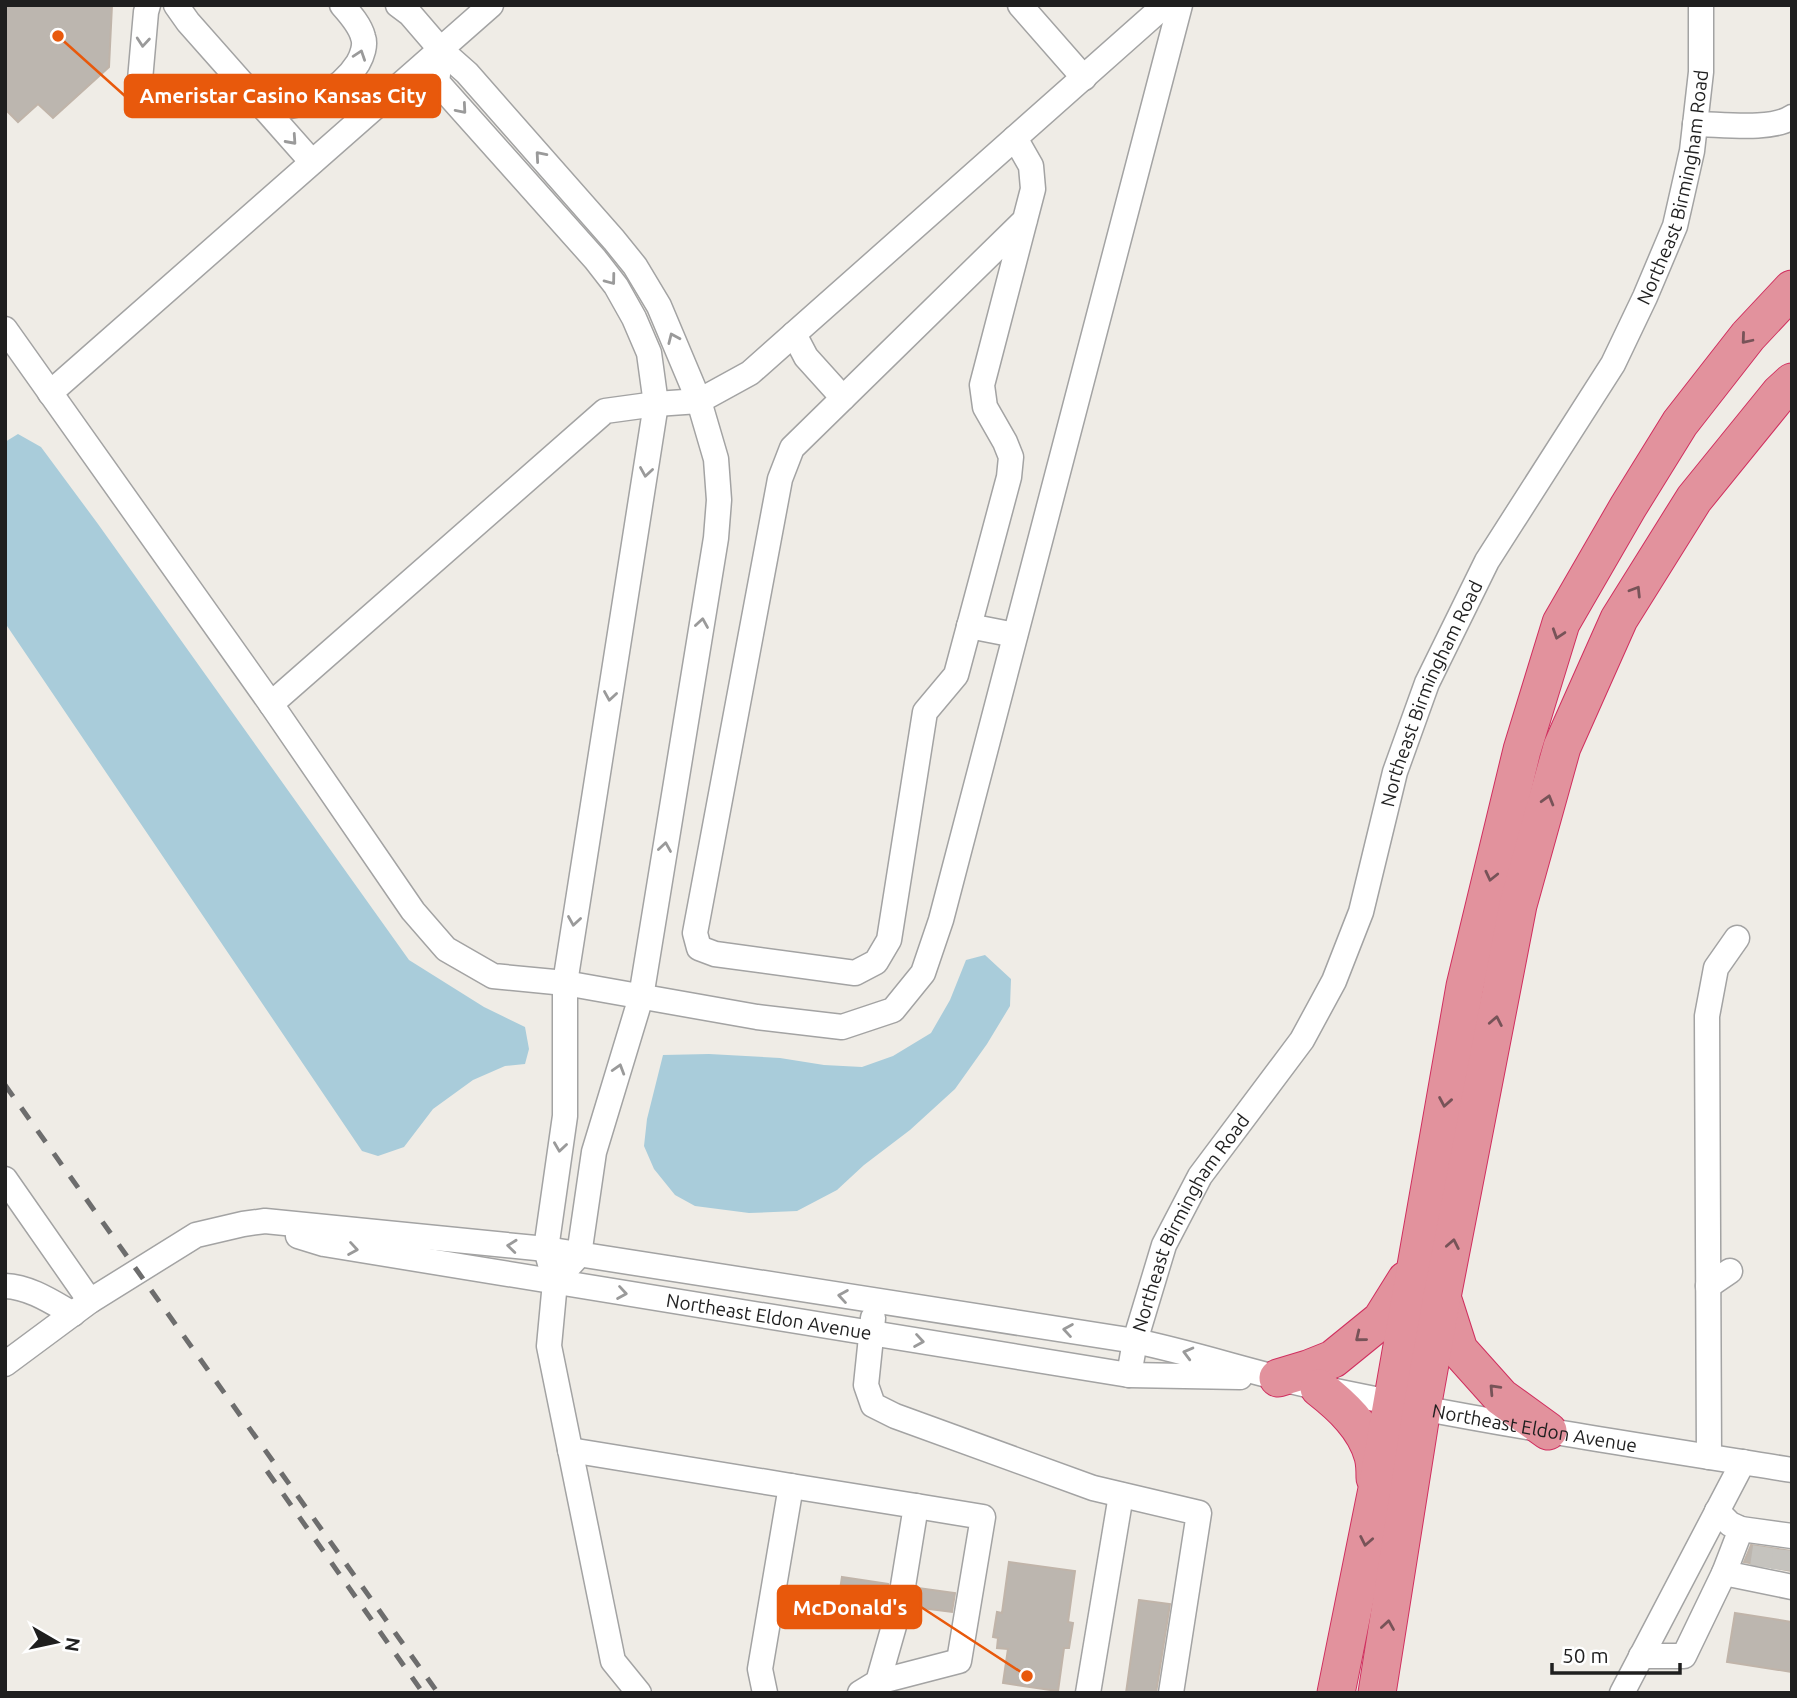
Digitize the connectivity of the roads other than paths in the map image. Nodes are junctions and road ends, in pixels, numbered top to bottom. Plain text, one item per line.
1 (148, 5) edge
2 (176, 5) edge
3 (193, 5) edge
4 (342, 5) edge
5 (398, 5) edge
6 (491, 5) edge
7 (1020, 5) edge
8 (1166, 5) edge
9 (1180, 5) edge
10 (1701, 5) edge
11 (198, 34) junction
12 (441, 50) junction
13 (1084, 78) junction
14 (140, 80) dead end
15 (265, 109) junction
16 (1792, 117) edge
17 (1695, 124) junction
18 (1015, 138) junction
19 (312, 162) junction
20 (1025, 220) junction
21 (1792, 289) edge
22 (5, 329) edge
23 (794, 334) junction
24 (1792, 382) edge
25 (50, 393) junction
26 (843, 398) junction
27 (699, 401) junction
28 (656, 404) junction
29 (969, 626) junction
30 (1015, 635) junction
31 (271, 704) junction
32 (1737, 938) dead end
33 (565, 983) junction
34 (641, 997) junction
35 (5, 1179) edge
36 (265, 1221) junction
37 (546, 1249) junction
38 (579, 1255) junction
39 (1416, 1264) junction
40 (1730, 1271) dead end
41 (555, 1282) junction
42 (5, 1286) edge
43 (1708, 1286) junction
44 (1442, 1297) junction
45 (875, 1301) junction
46 (82, 1308) junction
47 (871, 1333) junction
48 (1136, 1341) junction
49 (5, 1364) edge
50 (1129, 1375) junction
51 (1278, 1378) junction
52 (1319, 1388) junction
53 (1407, 1405) junction
54 (1548, 1431) junction
55 (570, 1450) junction
56 (1709, 1457) junction
57 (1742, 1462) junction
58 (1792, 1470) edge
59 (791, 1486) junction
60 (1377, 1489) junction
61 (1121, 1495) junction
62 (916, 1506) junction
63 (1717, 1511) junction
64 (1741, 1529) junction
65 (1777, 1559) edge
66 (1724, 1573) junction
67 (1641, 1656) junction
68 (869, 1687) edge
69 (639, 1693) edge
70 (765, 1693) edge
71 (1088, 1693) edge
72 (1171, 1693) edge
73 (1336, 1693) edge
74 (1377, 1693) edge
75 (1622, 1693) edge

1 -> 14 street
2 - 11 street
3 - 11 street
15 -> 4 street
5 - 12 street
6 - 12 street
7 - 13 street
8 - 13 street
9 - 30 street
10 - 17 street, Northeast Birmingham Road
11 - 15 street
12 - 19 street
27 -> 12 street
12 -> 28 street
13 - 18 street
15 -> 19 street
16 - 17 street
17 - 48 street, Northeast Birmingham Road
18 - 20 street
18 - 23 street
19 - 25 street
20 - 26 street
20 - 29 street
21 -> 39 highway
22 - 25 street
23 - 26 street
23 - 27 street
44 -> 24 highway
25 - 31 street
26 - 29 street
27 - 28 street
34 -> 27 street
28 - 31 street
28 -> 33 street
29 - 30 street
30 - 34 street
31 - 33 street
32 - 43 street
33 - 34 street
33 -> 37 street
38 -> 34 street
35 - 46 street
37 -> 36 street, Northeast Eldon Avenue
36 -> 41 street, Northeast Eldon Avenue
36 - 46 street, Northeast Eldon Avenue
37 - 38 street, Northeast Eldon Avenue
37 - 41 street
38 - 41 street
45 -> 38 street, Northeast Eldon Avenue
39 -> 51 highway
39 - 53 highway
40 - 43 street
41 -> 47 street, Northeast Eldon Avenue
41 - 55 street
42 - 46 street
43 - 56 street
44 - 53 highway
54 -> 44 highway
45 - 47 street
48 -> 45 street, Northeast Eldon Avenue
46 - 49 street, Northeast Eldon Avenue
47 -> 50 street, Northeast Eldon Avenue
47 - 61 street
48 - 50 street, Northeast Birmingham Road
51 -> 48 street, Northeast Eldon Avenue
50 - 51 street, Northeast Eldon Avenue
51 - 52 street, Northeast Eldon Avenue
52 - 53 street, Northeast Eldon Avenue
52 - 60 highway
53 - 54 street, Northeast Eldon Avenue
53 - 60 highway
74 -> 53 highway
54 - 56 street, Northeast Eldon Avenue
55 - 59 street
55 - 69 street
56 - 57 street, Northeast Eldon Avenue
57 - 58 street, Northeast Eldon Avenue
57 - 63 street
59 - 62 street
59 - 70 street
60 -> 73 highway
61 - 71 street
61 - 72 street
62 - 68 street
62 - 68 street
63 - 64 street
63 - 67 street
64 - 65 street
64 - 66 street
65 - 66 street
66 - 67 street
67 - 75 street

